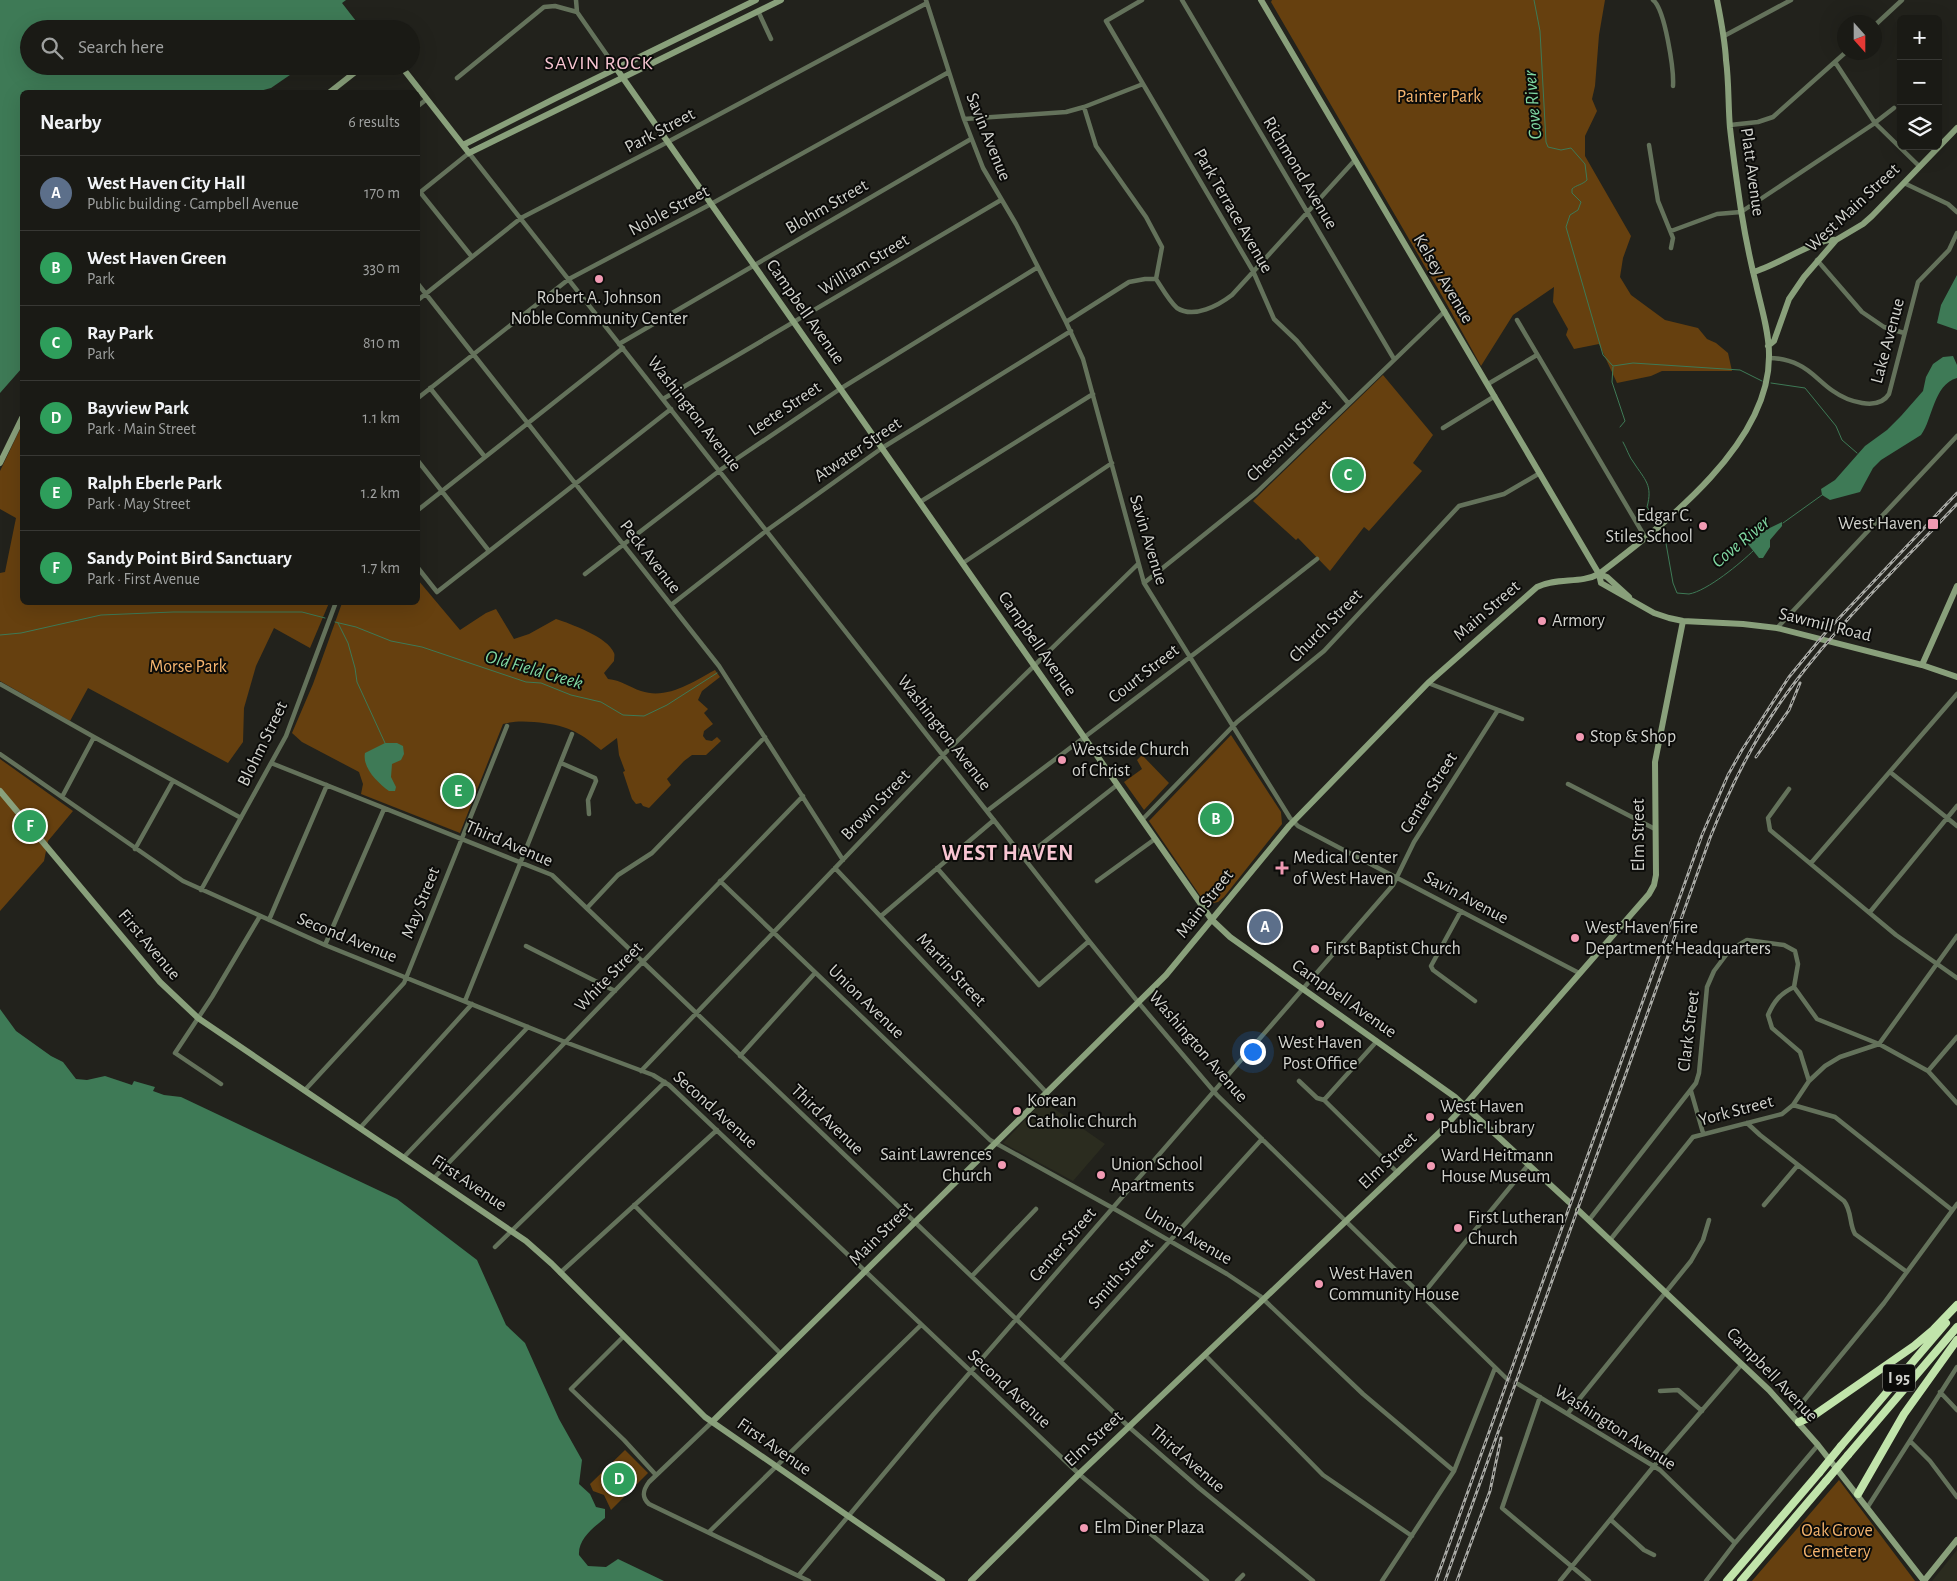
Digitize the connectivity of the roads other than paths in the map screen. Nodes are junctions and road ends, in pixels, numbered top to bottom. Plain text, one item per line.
1 (576, 0) edge
2 (756, 0) edge
3 (781, 0) edge
4 (1142, 0) edge
5 (1182, 0) edge
6 (1261, 0) edge
7 (1653, 0) edge
8 (1717, 0) edge
9 (1791, 0) edge
10 (1902, 0) edge
11 (927, 2) edge
12 (758, 11) junction
13 (577, 12) junction
14 (1882, 19) edge
15 (1724, 36) junction
16 (771, 39) dead end
17 (1836, 62) joint
18 (616, 68) junction
19 (949, 72) junction
20 (352, 75) edge
21 (408, 75) edge
22 (623, 77) junction
23 (457, 78) dead end
24 (1143, 84) junction
25 (1673, 86) dead end
26 (333, 90) edge
27 (419, 90) edge
28 (420, 91) edge
29 (426, 99) junction
30 (420, 104) edge
31 (1084, 107) junction
32 (1894, 108) dead end
33 (964, 119) junction
34 (1875, 123) junction
35 (1730, 125) junction
36 (1957, 128) edge
37 (971, 139) junction
38 (668, 142) junction
39 (1649, 145) dead end
40 (463, 146) junction
41 (469, 153) junction
42 (1356, 160) junction
43 (1919, 166) junction
44 (1904, 183) junction
45 (420, 192) edge
46 (420, 194) edge
47 (1001, 200) junction
48 (711, 204) junction
49 (1307, 212) junction
50 (1742, 212) junction
51 (1957, 212) edge
52 (521, 218) junction
53 (1671, 231) junction
54 (1957, 233) edge
55 (1836, 240) junction
56 (1671, 248) dead end
57 (1809, 248) junction
58 (472, 257) junction
59 (1818, 259) junction
60 (754, 265) junction
61 (1038, 268) junction
62 (1253, 271) junction
63 (1753, 272) junction
64 (569, 279) junction
65 (1156, 279) junction
66 (420, 287) edge
67 (425, 294) junction
68 (420, 298) edge
69 (1445, 311) junction
70 (1517, 320) dead end
71 (1066, 322) junction
72 (794, 323) junction
73 (1071, 331) junction
74 (1904, 333) junction
75 (619, 344) junction
76 (1768, 346) junction
77 (623, 348) junction
78 (473, 354) junction
79 (1537, 354) junction
80 (1769, 358) junction
81 (1394, 359) junction
82 (1488, 384) junction
83 (430, 388) junction
84 (840, 389) junction
85 (1093, 394) junction
86 (420, 396) edge
87 (1495, 396) junction
88 (663, 399) junction
89 (1348, 403) junction
90 (671, 409) junction
91 (20, 422) edge
92 (527, 423) junction
93 (1443, 428) dead end
94 (1957, 436) edge
95 (882, 448) junction
96 (484, 458) junction
97 (0, 463) edge
98 (1112, 463) junction
99 (420, 464) edge
100 (719, 470) junction
101 (1540, 473) junction
102 (576, 484) junction
103 (442, 491) junction
104 (920, 502) junction
105 (420, 508) edge
106 (766, 531) junction
107 (1645, 537) junction
108 (623, 544) junction
109 (489, 551) junction
110 (1317, 559) dead end
111 (962, 562) junction
112 (1138, 564) junction
113 (420, 571) edge
114 (585, 574) dead end
115 (1599, 574) junction
116 (1144, 583) junction
117 (1957, 586) edge
118 (1631, 599) joint
119 (335, 605) edge
120 (671, 606) junction
121 (1682, 621) junction
122 (1777, 628) junction
123 (1189, 656) junction
124 (1922, 665) junction
125 (1034, 666) junction
126 (1957, 677) edge
127 (1428, 683) junction
128 (0, 684) edge
129 (1957, 694) edge
130 (1498, 710) junction
131 (1522, 719) dead end
132 (507, 726) dead end
133 (1233, 727) junction
134 (572, 734) dead end
135 (94, 737) junction
136 (765, 737) junction
137 (1084, 738) junction
138 (0, 754) edge
139 (943, 755) junction
140 (271, 763) junction
141 (561, 763) junction
142 (1890, 772) junction
143 (173, 781) junction
144 (1568, 784) dead end
145 (327, 785) junction
146 (1117, 785) junction
147 (1789, 789) dead end
148 (0, 791) edge
149 (803, 796) junction
150 (62, 797) junction
151 (1957, 806) edge
152 (384, 808) junction
153 (988, 812) junction
154 (589, 814) dead end
155 (241, 818) junction
156 (1947, 818) junction
157 (994, 820) junction
158 (1142, 820) junction
159 (1294, 822) junction
160 (1957, 826) edge
161 (1655, 829) junction
162 (462, 839) junction
163 (1155, 839) junction
164 (135, 849) junction
165 (1024, 858) junction
166 (843, 860) junction
167 (520, 863) junction
168 (1811, 863) junction
169 (835, 868) junction
170 (937, 868) junction
171 (1396, 878) junction
172 (720, 881) junction
173 (1097, 881) dead end
174 (201, 890) junction
175 (587, 908) junction
176 (1461, 911) junction
177 (1870, 912) junction
178 (260, 916) junction
179 (881, 916) junction
180 (269, 920) junction
181 (1212, 920) junction
182 (773, 933) junction
183 (1957, 936) edge
184 (1089, 941) junction
185 (325, 945) junction
186 (526, 946) dead end
187 (642, 962) junction
188 (1937, 963) junction
189 (815, 973) junction
190 (1579, 974) junction
191 (406, 977) junction
192 (1957, 978) edge
193 (1794, 987) junction
194 (1303, 988) junction
195 (615, 991) junction
196 (465, 1001) junction
197 (1475, 1001) dead end
198 (1138, 1002) junction
199 (472, 1004) junction
200 (696, 1014) junction
201 (198, 1018) junction
202 (528, 1027) junction
203 (1957, 1037) edge
204 (1377, 1041) junction
205 (565, 1042) junction
206 (1879, 1044) junction
207 (740, 1056) junction
208 (1928, 1071) junction
209 (640, 1072) junction
210 (1809, 1080) junction
211 (1299, 1081) dead end
212 (665, 1082) junction
213 (221, 1084) dead end
214 (305, 1090) junction
215 (1691, 1090) junction
216 (1046, 1092) junction
217 (1213, 1092) junction
218 (1324, 1100) junction
219 (1957, 1103) edge
220 (1465, 1105) junction
221 (1793, 1105) junction
222 (1747, 1123) junction
223 (360, 1128) junction
224 (717, 1130) junction
225 (1703, 1133) junction
226 (1262, 1140) junction
227 (995, 1143) junction
228 (404, 1157) junction
229 (1529, 1164) junction
230 (1798, 1166) junction
231 (1398, 1173) junction
232 (434, 1178) junction
233 (1569, 1202) dead end
234 (1957, 1204) edge
235 (634, 1205) junction
236 (1764, 1205) dead end
237 (1036, 1208) dead end
238 (1113, 1208) junction
239 (1578, 1210) dead end
240 (1952, 1210) junction
241 (1589, 1220) junction
242 (1709, 1220) dead end
243 (1346, 1221) junction
244 (914, 1222) junction
245 (511, 1230) junction
246 (1610, 1240) junction
247 (1169, 1241) junction
248 (495, 1246) dead end
249 (865, 1271) junction
250 (1907, 1272) junction
251 (560, 1273) junction
252 (972, 1276) junction
253 (1665, 1292) junction
254 (1422, 1295) junction
255 (1264, 1299) junction
256 (1957, 1305) edge
257 (1957, 1310) edge
258 (1016, 1319) junction
259 (921, 1325) junction
260 (1957, 1327) edge
261 (624, 1336) junction
262 (1957, 1340) edge
263 (780, 1353) junction
264 (1205, 1355) junction
265 (1061, 1361) junction
266 (1743, 1364) junction
267 (1957, 1367) edge
268 (1495, 1368) junction
269 (971, 1373) junction
270 (1507, 1379) tunnel mouth
271 (1518, 1384) tunnel mouth
272 (1660, 1391) dead end
273 (1940, 1392) junction
274 (1540, 1397) junction
275 (1957, 1410) edge
276 (1702, 1411) junction
277 (1568, 1413) junction
278 (1792, 1415) junction
279 (712, 1422) junction
280 (1799, 1422) junction
281 (1129, 1427) junction
282 (1910, 1441) junction
283 (1818, 1445) junction
284 (1654, 1466) junction
285 (776, 1467) junction
286 (1454, 1471) junction
287 (1079, 1474) junction
288 (656, 1475) junction
289 (1858, 1494) junction
290 (1957, 1497) edge
291 (1867, 1508) junction
292 (847, 1516) junction
293 (1611, 1520) junction
294 (709, 1532) junction
295 (1412, 1536) junction
296 (1957, 1540) edge
297 (1735, 1543) junction
298 (1654, 1555) dead end
299 (1571, 1568) junction
300 (799, 1575) junction
301 (1243, 1575) dead end
302 (809, 1581) edge
303 (942, 1581) edge
304 (971, 1581) edge
305 (1207, 1581) edge
306 (1237, 1581) edge
307 (1313, 1581) edge
308 (1382, 1581) edge
309 (1560, 1581) edge
310 (1590, 1581) edge
311 (1706, 1581) edge
312 (1727, 1581) edge
313 (1741, 1581) edge
314 (1924, 1581) edge

1 - 13 street
2 - 18 main road
3 - 12 main road
4 - 24 street, Park Terrace Avenue
5 - 49 street, Richmond Avenue
6 - 42 main road, Kelsey Avenue
7 - 25 street
8 - 15 main road, Platt Avenue
9 - 15 street
10 - 14 street
11 - 19 street, Savin Avenue
11 - 38 street, Park Street
12 - 16 street
12 - 22 main road
13 - 18 street, Campbell Avenue
13 - 23 street
15 - 35 main road, Platt Avenue
17 - 34 street
17 - 35 street
18 - 22 main road, Campbell Avenue
18 - 40 main road
19 - 33 street, Savin Avenue
19 - 48 street, Noble Street
20 - 26 main road
21 - 27 main road, Washington Avenue
22 - 38 main road, Campbell Avenue
22 - 41 main road
24 - 31 street
24 - 62 street, Park Terrace Avenue
28 - 29 main road, Washington Avenue
29 - 30 street
29 - 40 main road, Washington Avenue
31 - 33 street
31 - 65 street
32 - 34 street
33 - 37 street, Savin Avenue
34 - 43 street
34 - 50 street
35 - 50 main road, Platt Avenue
36 - 43 main road, West Main Street
37 - 47 street, Savin Avenue
37 - 60 street, Blohm Street
38 - 48 main road, Campbell Avenue
38 - 52 street, Park Street
39 - 53 street
40 - 41 main road, Washington Avenue
41 - 45 street
41 - 52 street, Washington Avenue
42 - 49 street
42 - 69 main road, Kelsey Avenue
43 - 44 main road, West Main Street
44 - 51 street
44 - 55 main road, West Main Street
46 - 58 street
47 - 61 street, Savin Avenue
47 - 72 street, William Street
48 - 60 main road, Campbell Avenue
48 - 64 street, Noble Street
49 - 62 street
49 - 81 street, Richmond Avenue
50 - 53 street
50 - 63 main road, Platt Avenue
52 - 58 street, Park Street
52 - 64 street, Washington Avenue
53 - 56 street
54 - 74 street, Lake Avenue
55 - 57 main road
55 - 59 main road, West Main Street
57 - 59 main road
57 - 63 main road
58 - 67 street, Park Street
59 - 74 street
59 - 76 main road, West Main Street
60 - 72 main road, Campbell Avenue
60 - 75 street, Blohm Street
61 - 71 street, Savin Avenue
61 - 84 street, Leete Street
62 - 65 street
62 - 89 street, Park Terrace Avenue
63 - 76 main road, Platt Avenue
64 - 75 street, Washington Avenue
64 - 78 street, Noble Street
65 - 71 street
66 - 67 street, Peck Avenue
67 - 68 street, Park Street
67 - 78 street, Peck Avenue
69 - 81 street, Chestnut Street
69 - 82 main road, Kelsey Avenue
70 - 79 street
71 - 73 street, Savin Avenue
72 - 84 main road, Campbell Avenue
72 - 88 street, William Street
73 - 85 street, Savin Avenue
73 - 95 street, Atwater Street
74 - 80 street, Lake Avenue
75 - 77 street, Washington Avenue
76 - 80 main road, Main Street
77 - 88 street, Washington Avenue
77 - 92 street
78 - 83 street, Noble Street
78 - 92 street, Peck Avenue
79 - 82 street
79 - 107 street
80 - 107 main road, Main Street
81 - 89 street, Chestnut Street
82 - 87 main road, Kelsey Avenue
83 - 86 street, Noble Street
83 - 96 street
84 - 95 main road, Campbell Avenue
84 - 100 street, Leete Street
85 - 98 street, Savin Avenue
85 - 104 street
87 - 93 street
87 - 101 main road, Kelsey Avenue
88 - 90 street, Washington Avenue
89 - 116 street, Chestnut Street
90 - 100 street, Washington Avenue
90 - 102 street
91 - 97 main road
92 - 96 street
92 - 102 street, Peck Avenue
94 - 122 street
95 - 104 main road, Campbell Avenue
95 - 106 street, Atwater Street
96 - 103 street
98 - 111 street
98 - 112 street, Savin Avenue
99 - 103 street
100 - 106 street, Washington Avenue
100 - 108 street, Leete Street
101 - 115 main road, Kelsey Avenue
101 - 133 street, Church Street
102 - 108 street, Peck Avenue
102 - 109 street
103 - 105 street
103 - 109 street
104 - 111 main road, Campbell Avenue
106 - 120 street, Atwater Street
106 - 139 street, Washington Avenue
107 - 115 main road, Main Street
108 - 114 street, Leete Street
108 - 120 street, Peck Avenue
109 - 113 street
110 - 123 street, Court Street
111 - 125 main road, Campbell Avenue
112 - 116 street, Savin Avenue
112 - 125 street, Brown Street
115 - 118 main road, Kelsey Avenue
115 - 127 main road, Main Street
116 - 123 street, Savin Avenue
117 - 124 main road
118 - 121 main road, Sawmill Road
119 - 140 street, Blohm Street
120 - 136 street, Peck Avenue
121 - 122 main road, Sawmill Road
121 - 161 main road, Elm Street
122 - 124 main road, Sawmill Road
123 - 133 street, Savin Avenue
123 - 137 street, Court Street
124 - 126 main road, Sawmill Road
125 - 137 main road, Campbell Avenue
125 - 139 street, Brown Street
127 - 130 street
127 - 159 main road, Main Street
128 - 135 street
129 - 142 street
130 - 131 street
130 - 171 street, Center Street
132 - 162 street, May Street
133 - 158 street, Church Street
133 - 159 street, Savin Avenue
134 - 141 street
135 - 143 street
135 - 150 street
136 - 149 street, Peck Avenue
136 - 175 street
137 - 146 main road, Campbell Avenue
137 - 153 street, Court Street
138 - 150 street, Second Avenue
139 - 153 street, Washington Avenue
139 - 166 street, Brown Street
140 - 145 street, Third Avenue
140 - 155 street, Blohm Street
141 - 154 street
141 - 167 street
142 - 156 street
142 - 168 street
143 - 155 street
143 - 164 street
144 - 161 street
145 - 152 street, Third Avenue
145 - 180 street
146 - 158 main road, Campbell Avenue
146 - 165 street
147 - 168 street
148 - 201 main road, First Avenue
149 - 166 street, Peck Avenue
149 - 172 street, White Street
150 - 164 street, Second Avenue
151 - 156 street
152 - 162 street, Third Avenue
152 - 185 street
153 - 157 street, Washington Avenue
155 - 174 street, Blohm Street
156 - 160 street
156 - 177 street
157 - 165 street, Washington Avenue
157 - 170 street
158 - 163 main road, Campbell Avenue
159 - 171 street, Savin Avenue
159 - 181 main road, Main Street
161 - 190 main road, Elm Street
162 - 167 street, Third Avenue
162 - 191 street, May Street
163 - 173 street
163 - 181 main road, Campbell Avenue
164 - 174 street, Second Avenue
165 - 184 street, Washington Avenue
166 - 169 street, Brown Street
167 - 175 street, Third Avenue
167 - 196 street
168 - 177 street
169 - 179 street, Martin Street
169 - 182 street, Brown Street
170 - 179 street
170 - 184 street
171 - 176 street, Savin Avenue
171 - 194 street, Center Street
172 - 182 street, Union Avenue
172 - 187 street, White Street
174 - 178 street, Second Avenue
175 - 187 street, Third Avenue
176 - 190 street, Savin Avenue
176 - 197 street
177 - 188 street
178 - 180 street, Second Avenue
178 - 201 street
179 - 216 street, Martin Street
180 - 185 street, Second Avenue
181 - 194 main road, Campbell Avenue
181 - 198 main road, Main Street
182 - 189 street, Union Avenue
182 - 200 street, Brown Street
183 - 188 street
184 - 198 street, Washington Avenue
185 - 191 street, Second Avenue
186 - 195 street
187 - 195 street, White Street
187 - 200 street, Third Avenue
188 - 192 street
188 - 206 street
189 - 207 street
189 - 227 street, Union Avenue
190 - 220 main road, Elm Street
191 - 196 street, Second Avenue
191 - 214 street, May Street
193 - 206 street
193 - 210 street
193 - 215 street, Clark Street
194 - 204 main road, Campbell Avenue
194 - 217 street, Center Street
195 - 205 street, White Street
196 - 199 street, Second Avenue
198 - 216 main road, Main Street
198 - 217 street, Washington Avenue
199 - 202 street, Second Avenue
199 - 223 street
200 - 207 street, Third Avenue
200 - 209 street, Brown Street
201 - 213 street
201 - 214 main road, First Avenue
202 - 205 street, Second Avenue
202 - 228 street
203 - 208 street
204 - 218 street
204 - 220 main road, Campbell Avenue
205 - 209 street, Second Avenue
205 - 232 street, White Street
206 - 208 street
206 - 210 street, York Street
207 - 244 street, Third Avenue
208 - 219 street
209 - 212 street, Second Avenue
210 - 221 street, York Street
211 - 218 street
212 - 224 street, Second Avenue
212 - 245 street
214 - 223 main road, First Avenue
215 - 225 street
215 - 241 street, Clark Street
216 - 227 main road, Main Street
217 - 226 street, Washington Avenue
217 - 238 street, Center Street
218 - 231 street
220 - 229 main road, Campbell Avenue
220 - 231 main road, Elm Street
221 - 222 street, York Street
221 - 240 street
222 - 225 street, York Street
222 - 230 street
223 - 228 main road, First Avenue
224 - 235 street
224 - 249 street, Second Avenue
225 - 246 street, York Street
226 - 243 street, Washington Avenue
226 - 247 street, Smith Street
227 - 238 street, Union Avenue
227 - 244 main road, Main Street
228 - 232 main road, First Avenue
229 - 233 main road, Campbell Avenue
229 - 254 street
230 - 236 street
230 - 250 street
231 - 243 main road, Elm Street
232 - 245 main road, First Avenue
234 - 240 street
235 - 251 street
235 - 263 street
237 - 252 street
238 - 247 street, Union Avenue
238 - 258 street, Center Street
239 - 241 main road, Campbell Avenue
240 - 250 street
241 - 246 main road, Campbell Avenue
242 - 253 street
243 - 254 street, Washington Avenue
243 - 255 main road, Elm Street
244 - 249 main road, Main Street
244 - 252 street, Third Avenue
245 - 248 street
245 - 251 main road, First Avenue
246 - 253 main road, Campbell Avenue
247 - 255 street, Union Avenue
247 - 265 street, Smith Street
249 - 259 street, Second Avenue
249 - 263 main road, Main Street
250 - 278 street
251 - 261 main road, First Avenue
252 - 258 street, Third Avenue
253 - 266 main road, Campbell Avenue
253 - 277 street
254 - 268 street, Washington Avenue
255 - 264 main road, Elm Street
255 - 286 street, Union Avenue
256 - 280 highway
257 - 312 highway, I 95, bridge
258 - 265 street, Third Avenue
258 - 269 street, Center Street
259 - 269 street, Second Avenue
259 - 285 street
260 - 313 highway, I 95, bridge
261 - 279 main road, First Avenue
261 - 288 street
262 - 289 highway
263 - 279 main road, Main Street
264 - 281 main road, Elm Street
264 - 295 street
265 - 281 street, Third Avenue
266 - 276 street
266 - 278 main road, Campbell Avenue
267 - 273 street
268 - 270 street, Washington Avenue
268 - 286 street
269 - 287 street, Second Avenue
269 - 292 street, Center Street
271 - 274 street, Washington Avenue
272 - 276 street
273 - 275 street
273 - 282 street
274 - 277 street, Washington Avenue
274 - 299 street
276 - 284 street
277 - 284 street, Washington Avenue
278 - 280 main road, Campbell Avenue
279 - 285 main road, First Avenue
279 - 288 street, Main Street
280 - 283 main road, Campbell Avenue
281 - 287 main road, Elm Street
281 - 307 street, Third Avenue
282 - 290 street
282 - 291 street
283 - 289 main road, Campbell Avenue
283 - 297 street
284 - 293 street
284 - 297 street, Washington Avenue
285 - 292 main road, First Avenue
285 - 294 street
286 - 295 street
287 - 304 main road, Elm Street
287 - 305 street, Second Avenue
288 - 294 street, Main Street
289 - 291 main road, Campbell Avenue
291 - 314 main road, Campbell Avenue
292 - 300 street, Center Street
292 - 303 main road, First Avenue
293 - 298 street
293 - 299 street
294 - 300 street
295 - 308 street
296 - 314 main road
297 - 311 street
299 - 309 street
299 - 310 street
300 - 302 street
301 - 306 street

